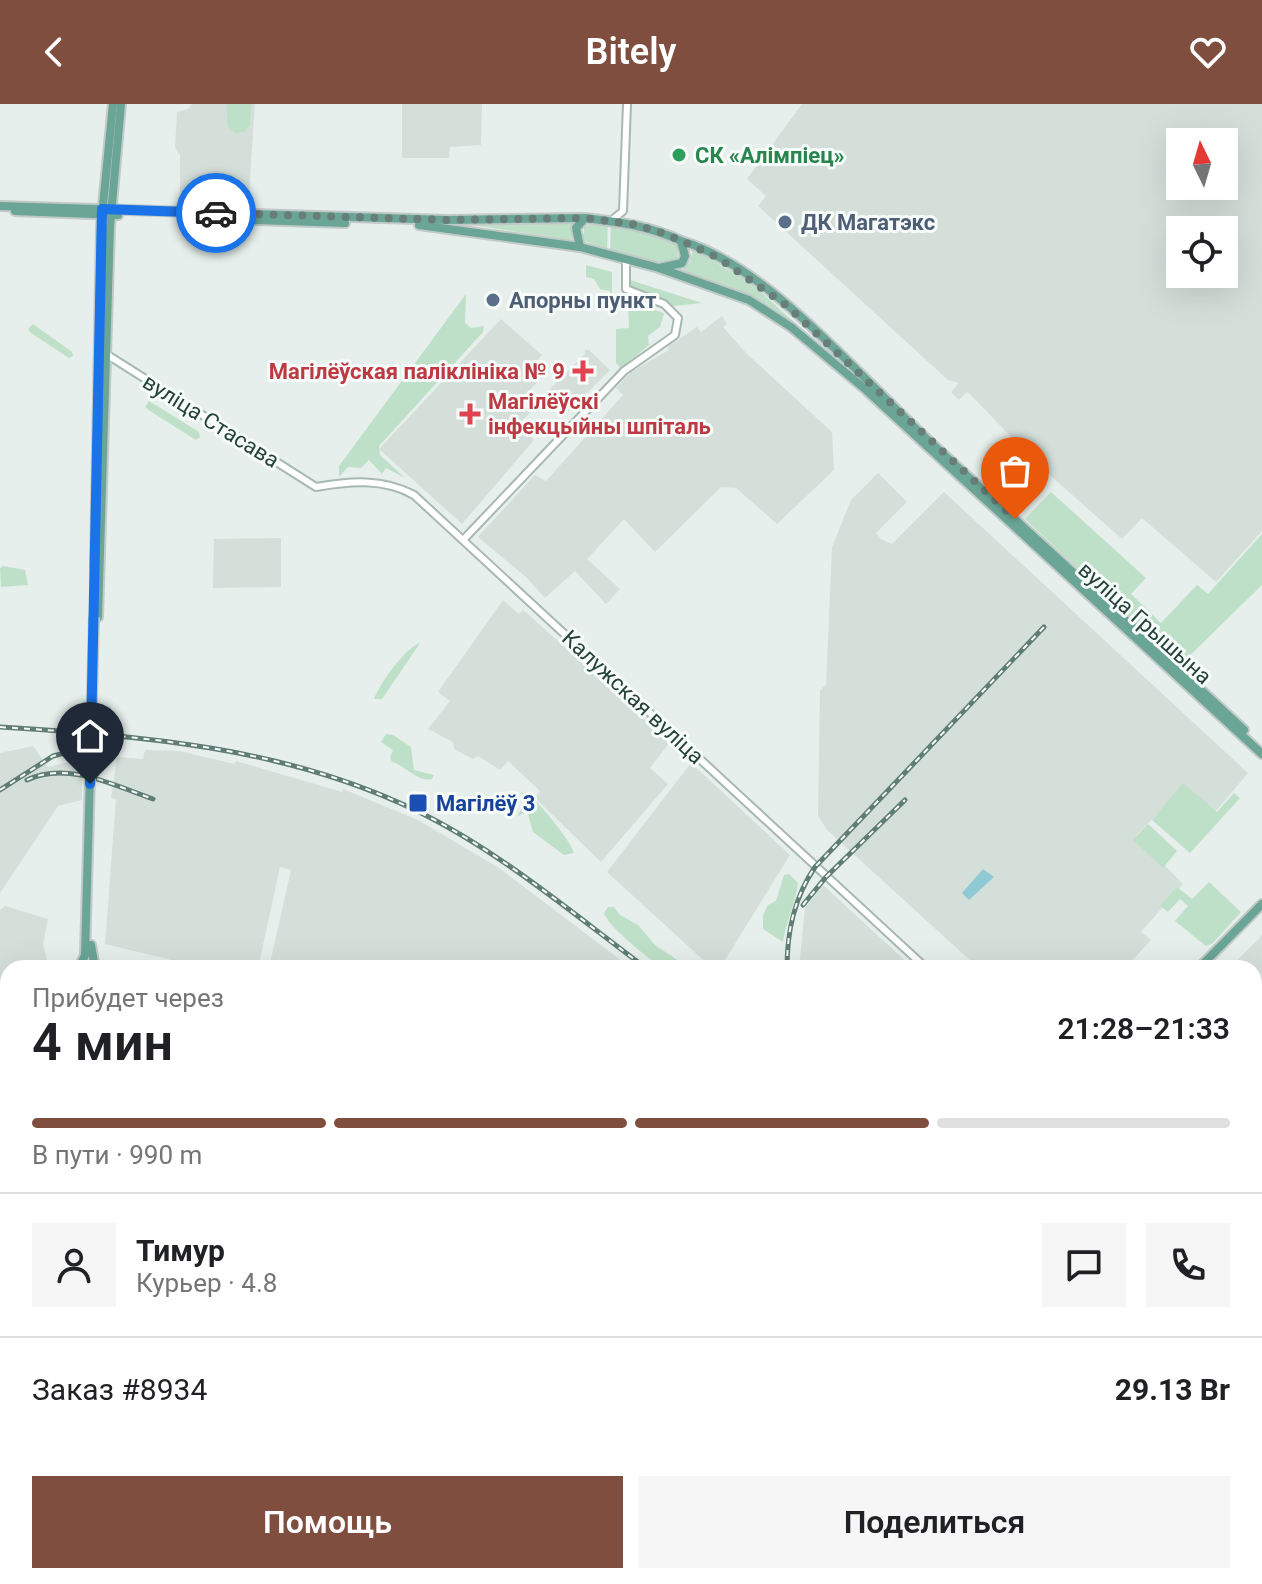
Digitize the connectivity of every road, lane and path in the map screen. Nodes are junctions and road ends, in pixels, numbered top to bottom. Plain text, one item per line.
1 (113, 104) edge
2 (121, 104) edge
3 (627, 104) edge
4 (0, 208) edge
5 (623, 211) junction
6 (106, 212) junction
7 (585, 218) junction
8 (611, 221) junction
9 (632, 224) junction
10 (681, 241) junction
11 (580, 247) junction
12 (626, 259) junction
13 (659, 268) junction
14 (106, 354) junction
15 (100, 468) junction
16 (316, 487) joint
17 (464, 539) junction
18 (1262, 747) edge
19 (1262, 754) edge
20 (92, 812) junction
21 (1262, 904) edge
22 (1262, 910) edge
23 (83, 960) edge
24 (93, 960) edge
25 (917, 960) edge
26 (1207, 960) edge
27 (1215, 960) edge

1 - 6 main road
2 - 6 main road
3 - 5 street
4 - 6 main road
5 - 8 street
5 - 9 street
6 - 7 main road
6 - 11 main road
6 - 14 main road
6 - 15 main road
7 - 8 main road, вуліца Грышына
7 - 11 main road
8 - 9 main road, вуліца Грышына
9 - 10 main road, вуліца Грышына
10 - 13 main road
10 - 18 main road, вуліца Грышына
11 - 12 main road, вуліца Грышына
12 - 13 main road, вуліца Грышына
12 - 17 street
13 - 19 main road, вуліца Грышына
14 - 15 main road
14 - 16 street, вуліца Стасава
15 - 20 main road, bridge
16 - 17 street, Калужская вуліца
17 - 25 street, Калужская вуліца
20 - 23 main road
20 - 24 main road
21 - 26 main road
22 - 27 main road

